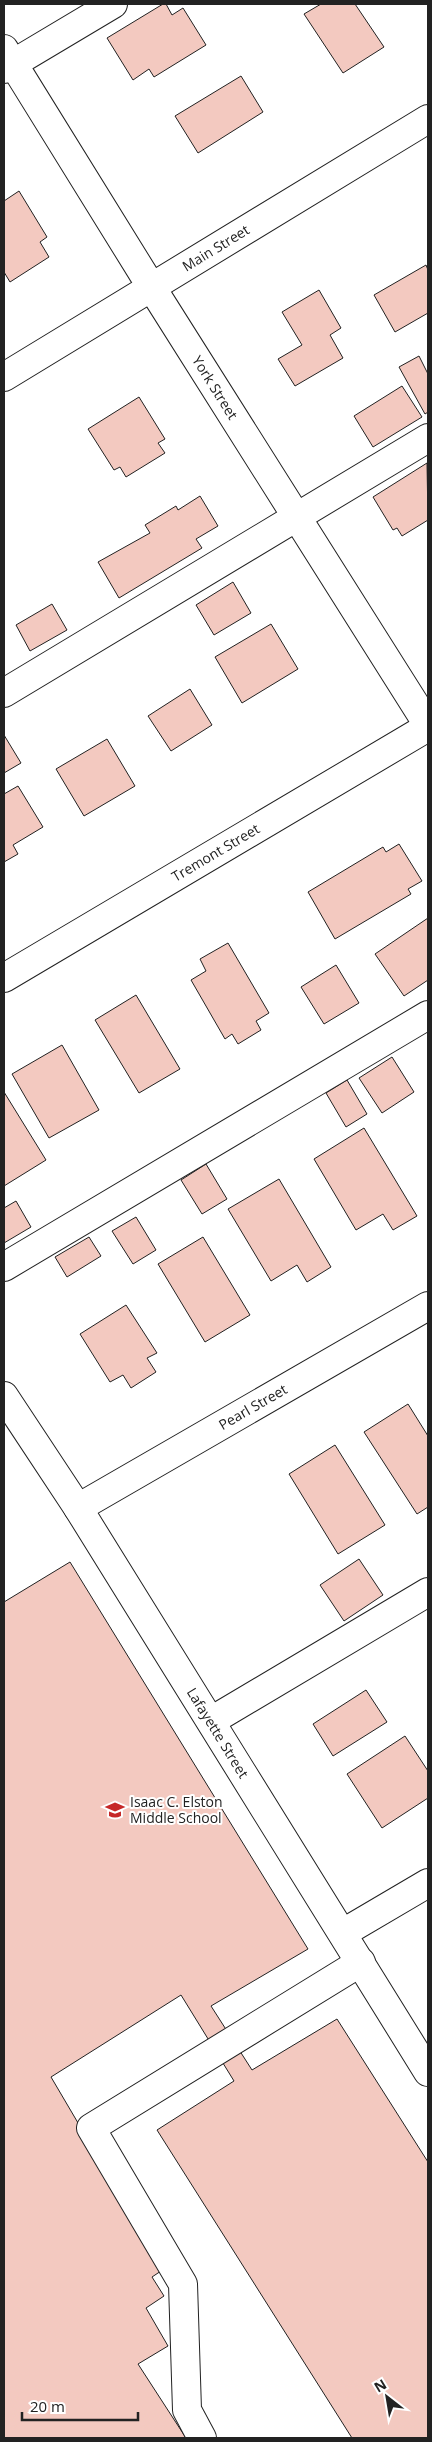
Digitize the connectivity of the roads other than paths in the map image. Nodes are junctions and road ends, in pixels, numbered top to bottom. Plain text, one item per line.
1 (113, 4) edge
2 (7, 61) edge
3 (428, 119) edge
4 (152, 288) junction
5 (4, 377) edge
6 (428, 438) edge
7 (297, 517) junction
8 (4, 694) edge
9 (428, 726) edge
10 (4, 978) edge
11 (428, 1015) edge
12 (4, 1268) edge
13 (428, 1306) edge
14 (5, 1400) edge
15 (78, 1508) junction
16 (428, 1592) edge
17 (211, 1720) junction
18 (428, 1883) edge
19 (343, 1934) junction
20 (361, 1962) junction
21 (428, 2072) edge
22 (202, 2438) edge

1 - 2 street
2 - 4 street, York Street
3 - 4 street, Main Street
4 - 5 street, Main Street
4 - 7 street, York Street
6 - 7 street
7 - 8 street
7 - 9 street, York Street
9 - 10 street, Tremont Street
11 - 12 street
13 - 15 street, Pearl Street
14 - 15 street, Lafayette Street
15 - 17 street, Lafayette Street
16 - 17 street
17 - 19 street, Lafayette Street
18 - 19 street
19 - 20 street, Lafayette Street
20 - 21 street, Lafayette Street
20 - 22 street

